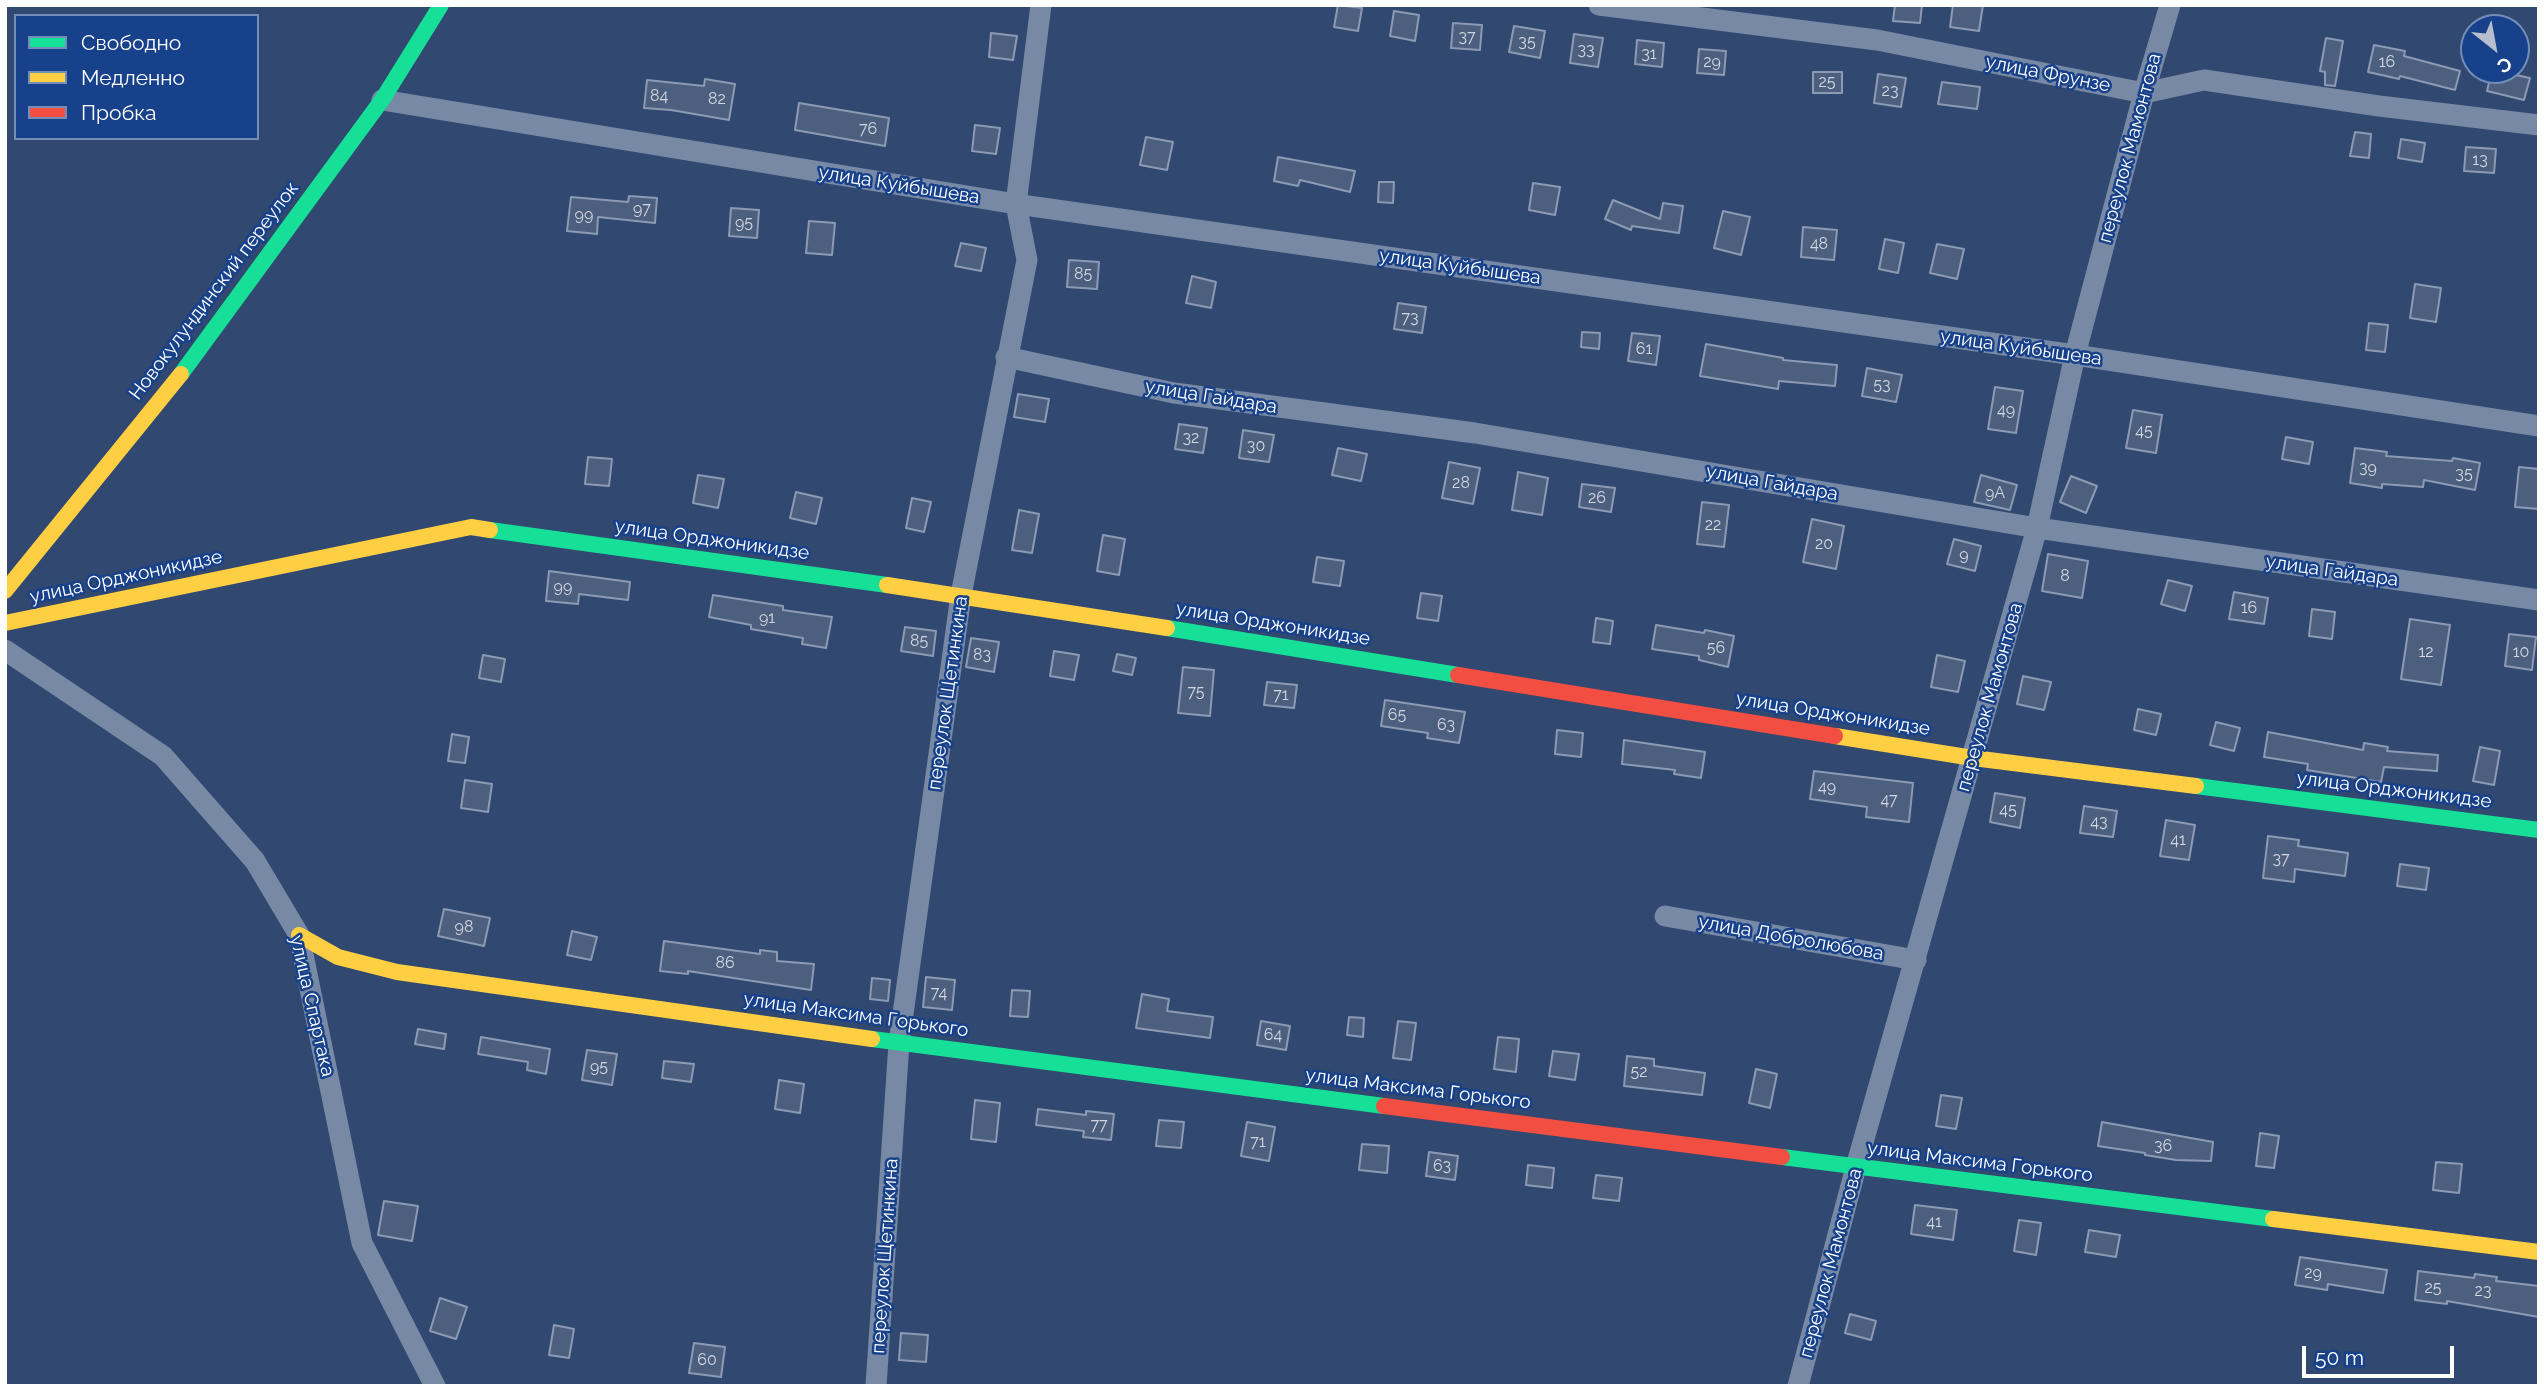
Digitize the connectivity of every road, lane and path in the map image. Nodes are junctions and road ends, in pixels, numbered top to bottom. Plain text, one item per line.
1 (441, 5) edge
2 (1041, 5) edge
3 (1599, 5) edge
4 (2170, 5) edge
5 (2144, 93) junction
6 (382, 100) junction
7 (2539, 125) edge
8 (1016, 204) junction
9 (2076, 355) junction
10 (1006, 357) junction
11 (2539, 426) edge
12 (2037, 528) junction
13 (5, 591) edge
14 (961, 595) junction
15 (2539, 600) edge
16 (5, 623) edge
17 (5, 650) edge
18 (1973, 758) junction
19 (2539, 830) edge
20 (1665, 916) dead end
21 (299, 935) junction
22 (1916, 960) junction
23 (898, 1043) junction
24 (1856, 1167) junction
25 (2539, 1252) edge
26 (435, 1386) edge
27 (876, 1386) edge
28 (1798, 1386) edge

1 - 6 street, Новокулундинский переулок
2 - 8 street, переулок Щетинкина
3 - 5 street, улица Фрунзе
4 - 5 street, переулок Мамонтова
5 - 7 street, улица Фрунзе
5 - 9 street, переулок Мамонтова
6 - 8 street, улица Куйбышева
6 - 13 street, Новокулундинский переулок
8 - 9 street, улица Куйбышева
8 - 10 street, переулок Щетинкина
9 - 11 street, улица Куйбышева
9 - 12 street, переулок Мамонтова
10 - 12 street, улица Гайдара
10 - 14 street, переулок Щетинкина
12 - 15 street, улица Гайдара
12 - 18 street, переулок Мамонтова
14 - 16 street, улица Орджоникидзе
14 - 18 street, улица Орджоникидзе
14 - 23 street, переулок Щетинкина
17 - 21 street, улица Спартака
18 - 19 street, улица Орджоникидзе
18 - 22 street, переулок Мамонтова
20 - 22 street, улица Добролюбова
21 - 23 street, улица Максима Горького
21 - 26 street, улица Спартака
22 - 24 street, переулок Мамонтова
23 - 24 street, улица Максима Горького
23 - 27 street, переулок Щетинкина
24 - 25 street, улица Максима Горького
24 - 28 street, переулок Мамонтова

